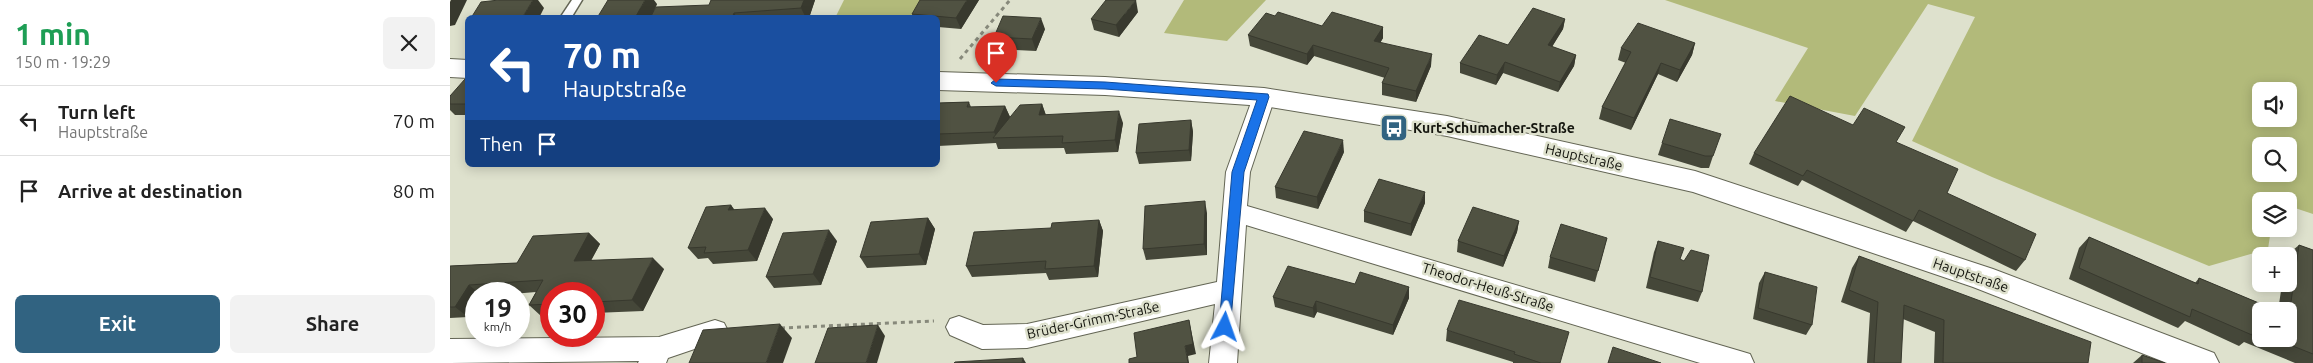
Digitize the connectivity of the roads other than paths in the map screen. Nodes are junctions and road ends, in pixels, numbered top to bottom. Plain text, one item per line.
1 (577, 0) edge
2 (567, 15) edge
3 (450, 68) edge
4 (465, 69) edge
5 (940, 81) edge
6 (1264, 97) junction
7 (1236, 212) junction
8 (1228, 290) junction
9 (959, 327) road end
10 (715, 331) edge
11 (450, 351) edge
12 (655, 356) edge
13 (1223, 363) edge
14 (1740, 363) edge
15 (2203, 363) edge

1 - 2 lane
3 - 4 street
5 - 6 street, Hauptstraße
6 - 7 street
6 - 15 street, Hauptstraße
7 - 8 street
7 - 14 street, Theodor-Heuß-Straße
8 - 9 street, Brüder-Grimm-Straße
8 - 13 street
10 - 12 street
11 - 12 street

